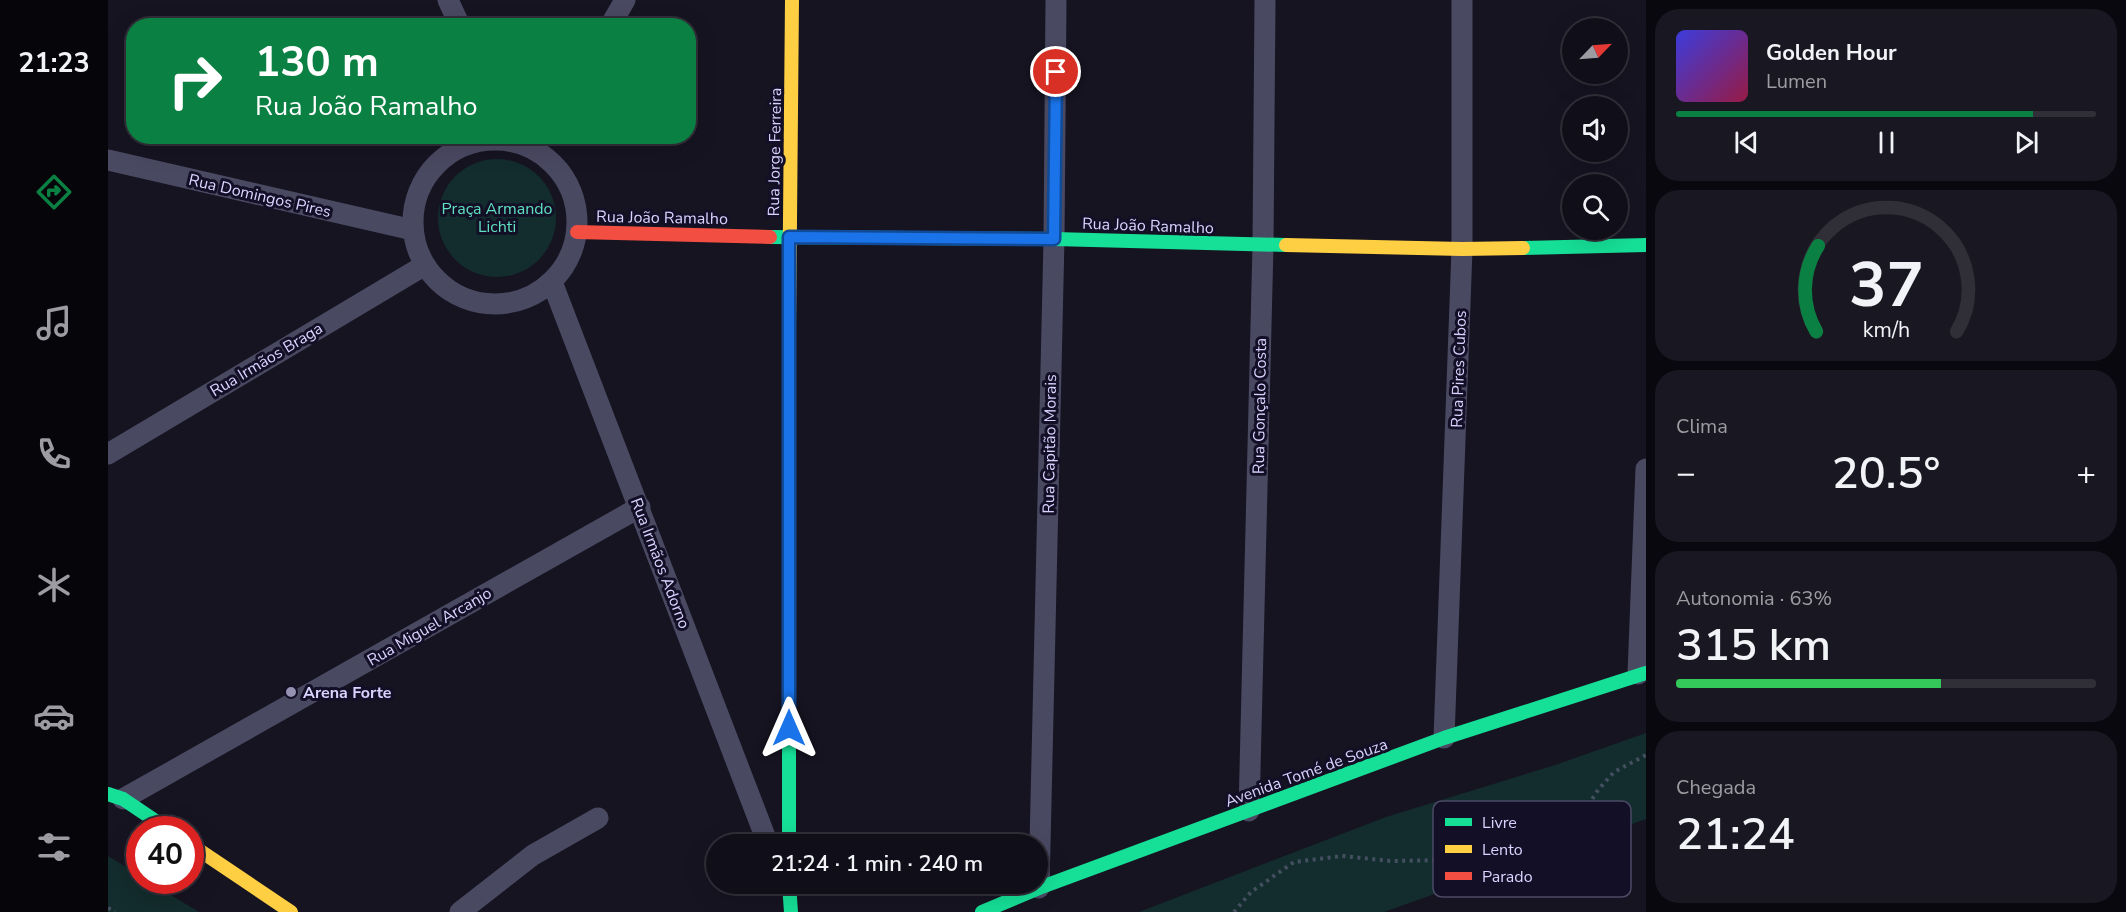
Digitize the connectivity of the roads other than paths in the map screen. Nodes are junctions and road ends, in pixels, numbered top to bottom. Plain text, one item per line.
1 (448, 0) edge
2 (625, 0) edge
3 (792, 0) edge
4 (1056, 0) edge
5 (1265, 0) edge
6 (1462, 0) edge
7 (456, 18) edge
8 (615, 18) edge
9 (468, 144) edge
10 (541, 144) edge
11 (108, 160) edge
12 (413, 230) junction
13 (577, 232) junction
14 (789, 237) junction
15 (1054, 239) junction
16 (1263, 245) junction
17 (1646, 245) edge
18 (1462, 249) junction
19 (425, 265) junction
20 (552, 282) junction
21 (108, 454) edge
22 (1646, 469) edge
23 (640, 507) junction
24 (1642, 673) edge
25 (1444, 738) junction
26 (116, 796) edge
27 (1249, 811) junction
28 (147, 816) edge
29 (598, 818) dead end
30 (764, 834) edge
31 (789, 834) edge
32 (1040, 834) edge
33 (204, 853) edge
34 (1048, 885) edge
35 (1025, 894) edge
36 (291, 912) edge
37 (460, 912) edge
38 (982, 912) edge

1 - 7 street
2 - 8 street
3 - 14 street, Rua Jorge Ferreira
4 - 15 street, Rua Capitão Morais
5 - 16 street, Rua Gonçalo Costa
6 - 18 street, Rua Pires Cubos
9 - 12 street
10 - 13 street
11 - 12 street, Rua Domingos Pires
12 - 19 street
13 - 14 street, Rua João Ramalho
13 - 20 street
14 - 15 street, Rua João Ramalho
14 - 31 street, Rua Jorge Ferreira
15 - 16 street, Rua João Ramalho
15 - 32 street, Rua Capitão Morais
16 - 18 street, Rua João Ramalho
16 - 27 street, Rua Gonçalo Costa
17 - 18 street, Rua João Ramalho
18 - 25 street, Rua Pires Cubos
19 - 20 street
19 - 21 street, Rua Irmãos Braga
20 - 23 street, Rua Irmãos Adorno
22 - 24 street
23 - 26 street, Rua Miguel Arcanjo
23 - 30 street, Rua Irmãos Adorno
24 - 25 street, Avenida Tomé de Souza
25 - 27 street, Avenida Tomé de Souza
26 - 28 street
27 - 34 street, Avenida Tomé de Souza
29 - 37 street
33 - 36 street
35 - 38 street, Avenida Tomé de Souza

